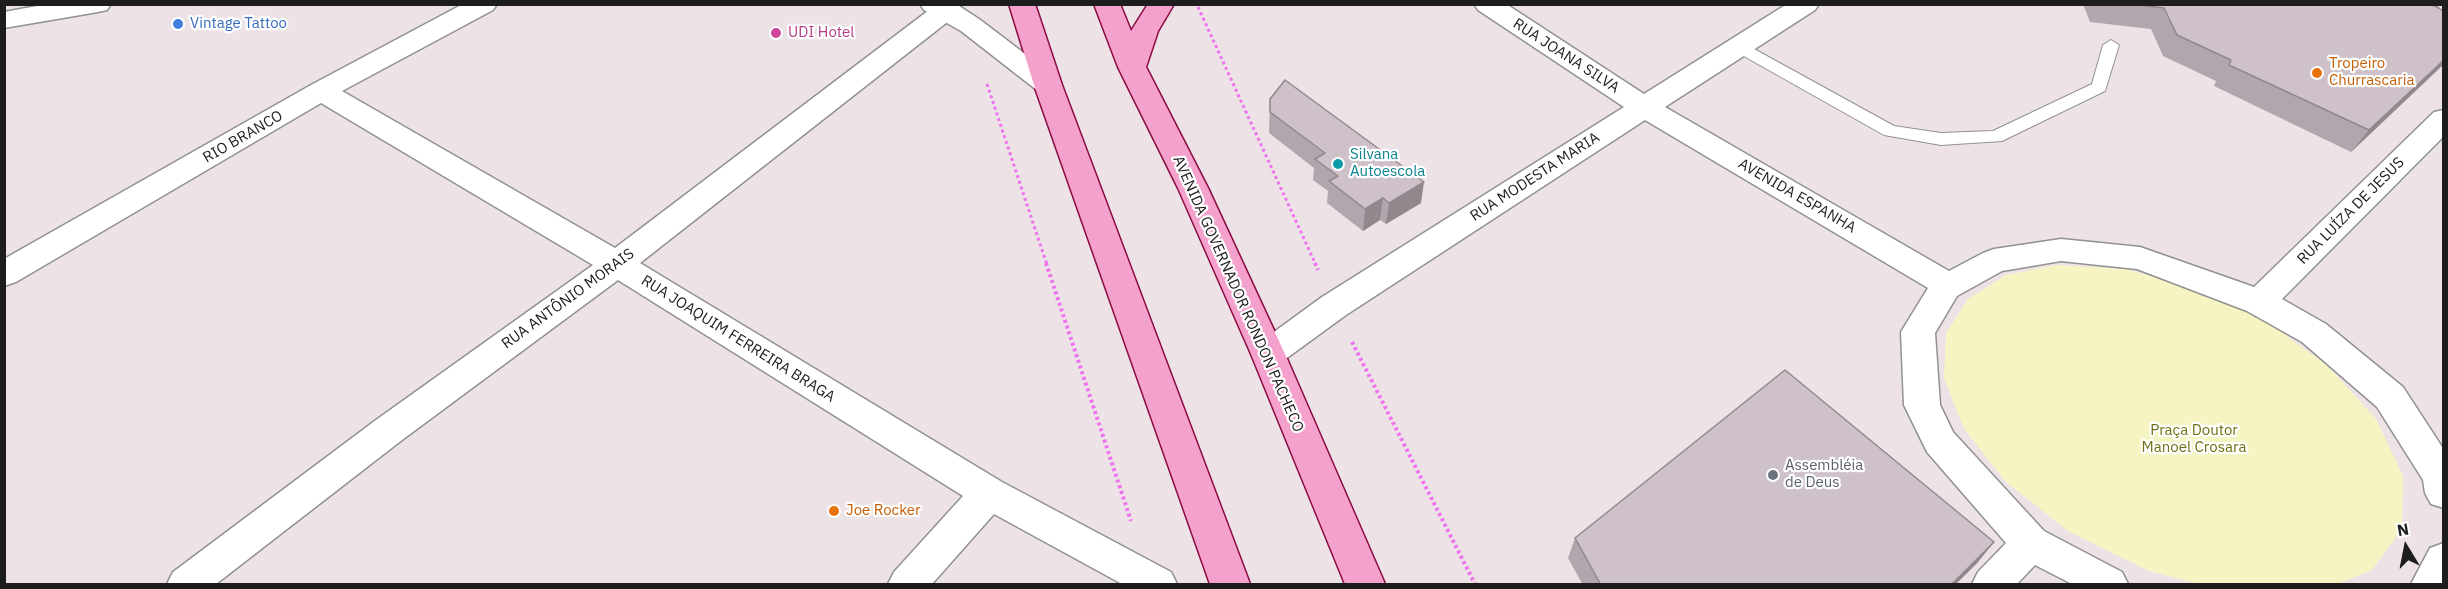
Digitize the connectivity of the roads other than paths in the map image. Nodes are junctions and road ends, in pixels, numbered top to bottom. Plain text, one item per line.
1 (98, 4) edge
2 (484, 4) edge
3 (1022, 4) edge
4 (1107, 4) edge
5 (1161, 4) edge
6 (1487, 4) edge
7 (1806, 4) edge
8 (950, 13) edge
9 (4, 20) edge
10 (2111, 45) dead end
11 (1739, 46) junction
12 (1132, 67) junction
13 (1048, 85) junction
14 (321, 92) junction
15 (1644, 107) junction
16 (2444, 119) edge
17 (617, 264) junction
18 (4, 274) edge
19 (1950, 286) junction
20 (2259, 302) junction
21 (1268, 354) junction
22 (2444, 493) edge
23 (989, 494) junction
24 (2030, 543) junction
25 (2444, 560) edge
26 (1153, 583) edge
27 (187, 585) edge
28 (908, 585) edge
29 (1230, 585) edge
30 (1365, 585) edge
31 (1992, 585) edge
32 (2108, 585) edge
33 (2431, 585) edge

1 - 9 street
2 - 14 street, RIO BRANCO
3 - 13 main road
4 - 12 main road, AVENIDA GOVERNADOR RONDON PACHECO
5 - 12 main road
6 - 15 street, RUA JOANA SILVA
7 - 11 street, RUA MODESTA MARIA
8 - 13 street
8 - 17 street, RUA ANTÔNIO MORAIS
10 - 11 lane
11 - 15 street, RUA MODESTA MARIA
12 - 21 main road, AVENIDA GOVERNADOR RONDON PACHECO
13 - 29 main road
14 - 17 street, RUA JOAQUIM FERREIRA BRAGA
14 - 18 street, RIO BRANCO
15 - 19 street, AVENIDA ESPANHA
15 - 21 street, RUA MODESTA MARIA
16 - 20 street, RUA LUÍZA DE JESUS
17 - 23 street, RUA JOAQUIM FERREIRA BRAGA
17 - 27 street, RUA ANTÔNIO MORAIS
19 - 20 street
19 - 24 street
20 - 22 street
21 - 30 main road, AVENIDA GOVERNADOR RONDON PACHECO
23 - 26 street, RUA JOAQUIM FERREIRA BRAGA
23 - 28 street
24 - 31 street
24 - 32 street
25 - 33 street

